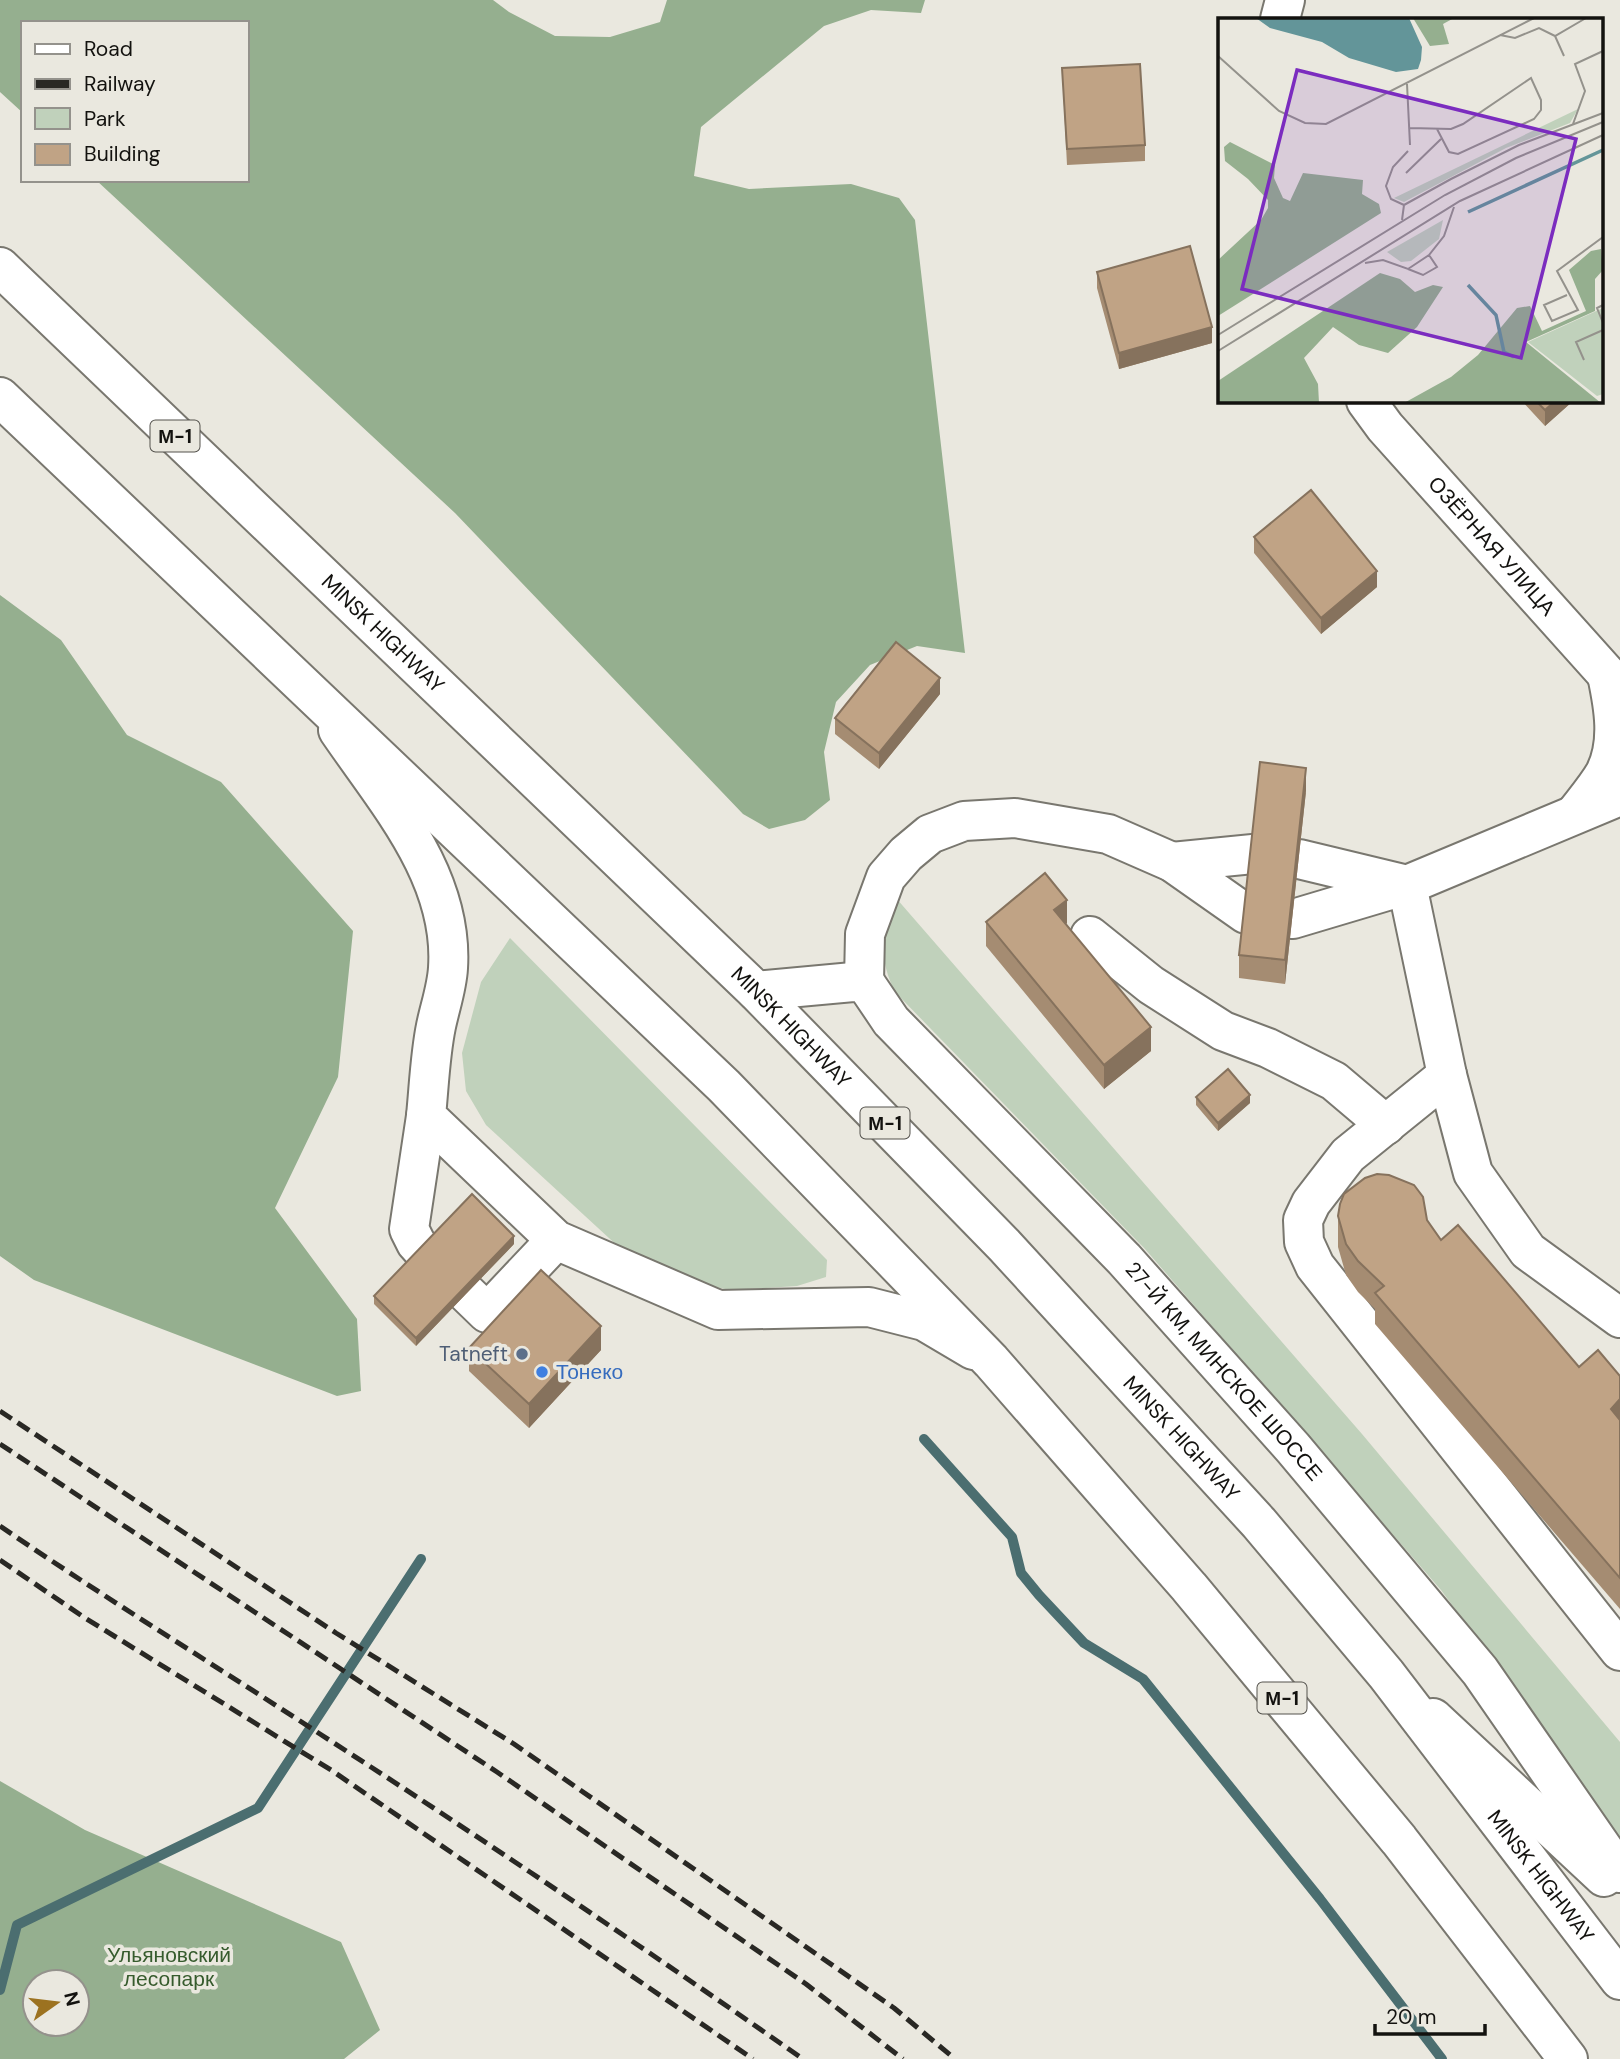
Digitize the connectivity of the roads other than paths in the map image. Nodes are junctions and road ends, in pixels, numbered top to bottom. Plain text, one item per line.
1 (1285, 0) edge
2 (1280, 18) edge
3 (0, 267) edge
4 (0, 397) edge
5 (1367, 402) edge
6 (1614, 682) edge
7 (313, 694) junction
8 (1620, 796) edge
9 (1575, 814) junction
10 (1253, 854) edge
11 (1299, 859) edge
12 (1172, 862) junction
13 (1407, 885) junction
14 (1246, 914) edge
15 (1293, 919) edge
16 (1090, 936) dead end
17 (864, 981) junction
18 (756, 991) junction
19 (1447, 1075) junction
20 (426, 1116) junction
21 (1386, 1125) junction
22 (556, 1240) junction
23 (1620, 1318) edge
24 (991, 1361) junction
25 (1620, 1651) edge
26 (1386, 1674) junction
27 (1620, 1873) edge
28 (1620, 1894) edge
29 (1620, 1980) edge
30 (1567, 2059) edge

1 - 2 main road
3 - 18 main road, MINSK HIGHWAY / М-1
4 - 7 main road, М-1
5 - 6 main road, ОЗЁРНАЯ УЛИЦА
6 - 9 main road
7 - 20 main road
7 - 24 main road, М-1
8 - 9 main road
9 - 13 main road
10 - 12 main road
11 - 13 main road
12 - 14 main road
12 - 17 main road
13 - 15 main road
13 - 19 main road
16 - 21 main road
17 - 18 main road
17 - 27 main road, 27-Й КМ, МИНСКОЕ ШОССЕ
18 - 26 main road, MINSK HIGHWAY / М-1
19 - 21 main road
19 - 23 main road
20 - 22 main road
20 - 22 main road
21 - 25 main road
22 - 24 main road
24 - 30 main road, М-1
26 - 28 main road
26 - 29 main road, MINSK HIGHWAY / М-1

